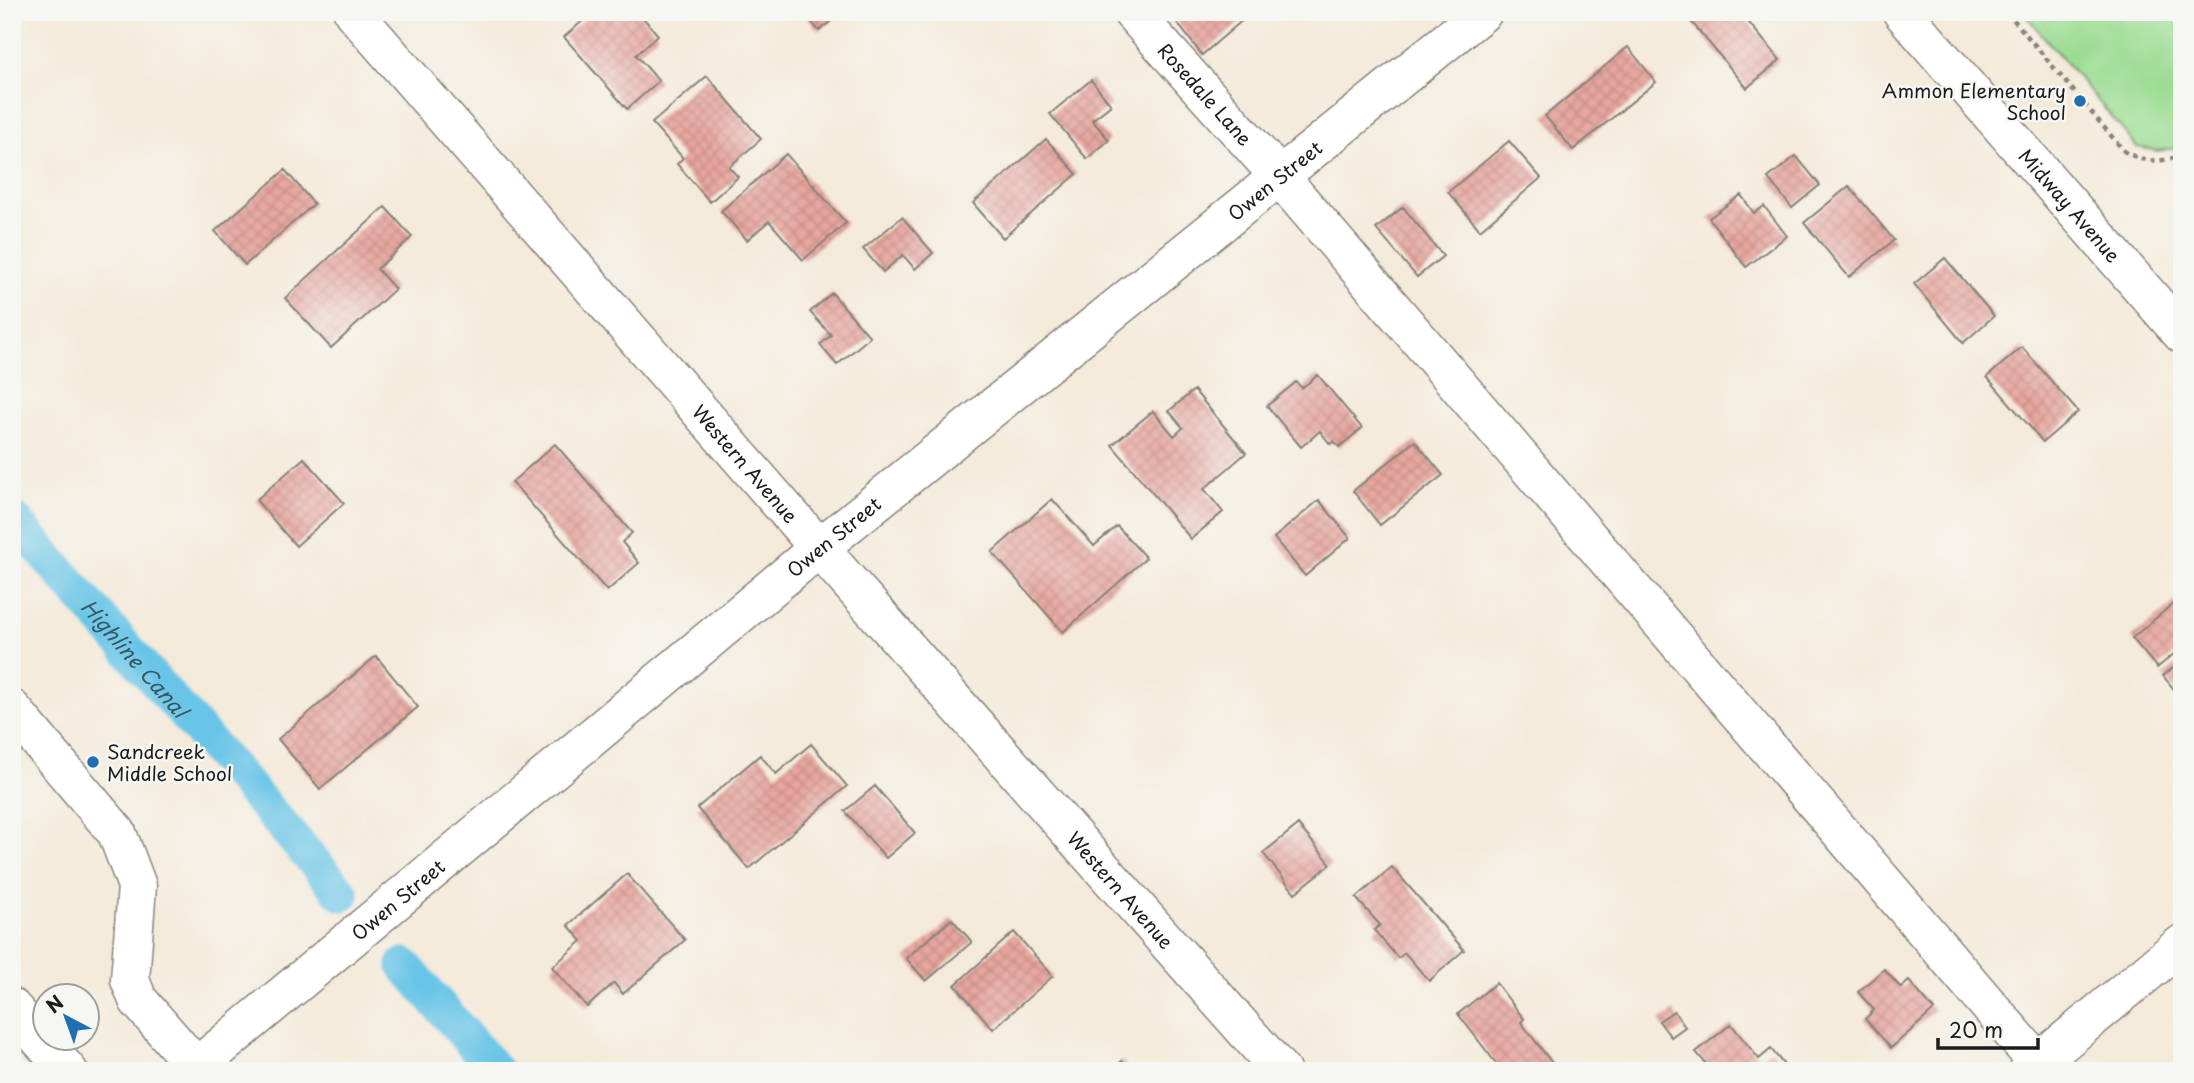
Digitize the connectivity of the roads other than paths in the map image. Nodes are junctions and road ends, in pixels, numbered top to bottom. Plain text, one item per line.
1 (353, 12) edge
2 (1132, 12) edge
3 (1483, 12) edge
4 (1902, 12) edge
5 (1280, 177) junction
6 (2182, 334) edge
7 (819, 548) junction
8 (12, 709) edge
9 (2182, 944) edge
10 (12, 1008) edge
11 (2037, 1068) edge
12 (194, 1069) edge
13 (68, 1071) edge
14 (1281, 1071) edge

1 - 7 street, Western Avenue
2 - 5 street, Rosedale Lane
3 - 5 street, Owen Street
4 - 6 street, Midway Avenue
5 - 7 street, Owen Street
5 - 11 street, Rosedale Lane
7 - 12 street, Owen Street
7 - 14 street, Western Avenue
8 - 12 street
9 - 11 street
10 - 13 street

